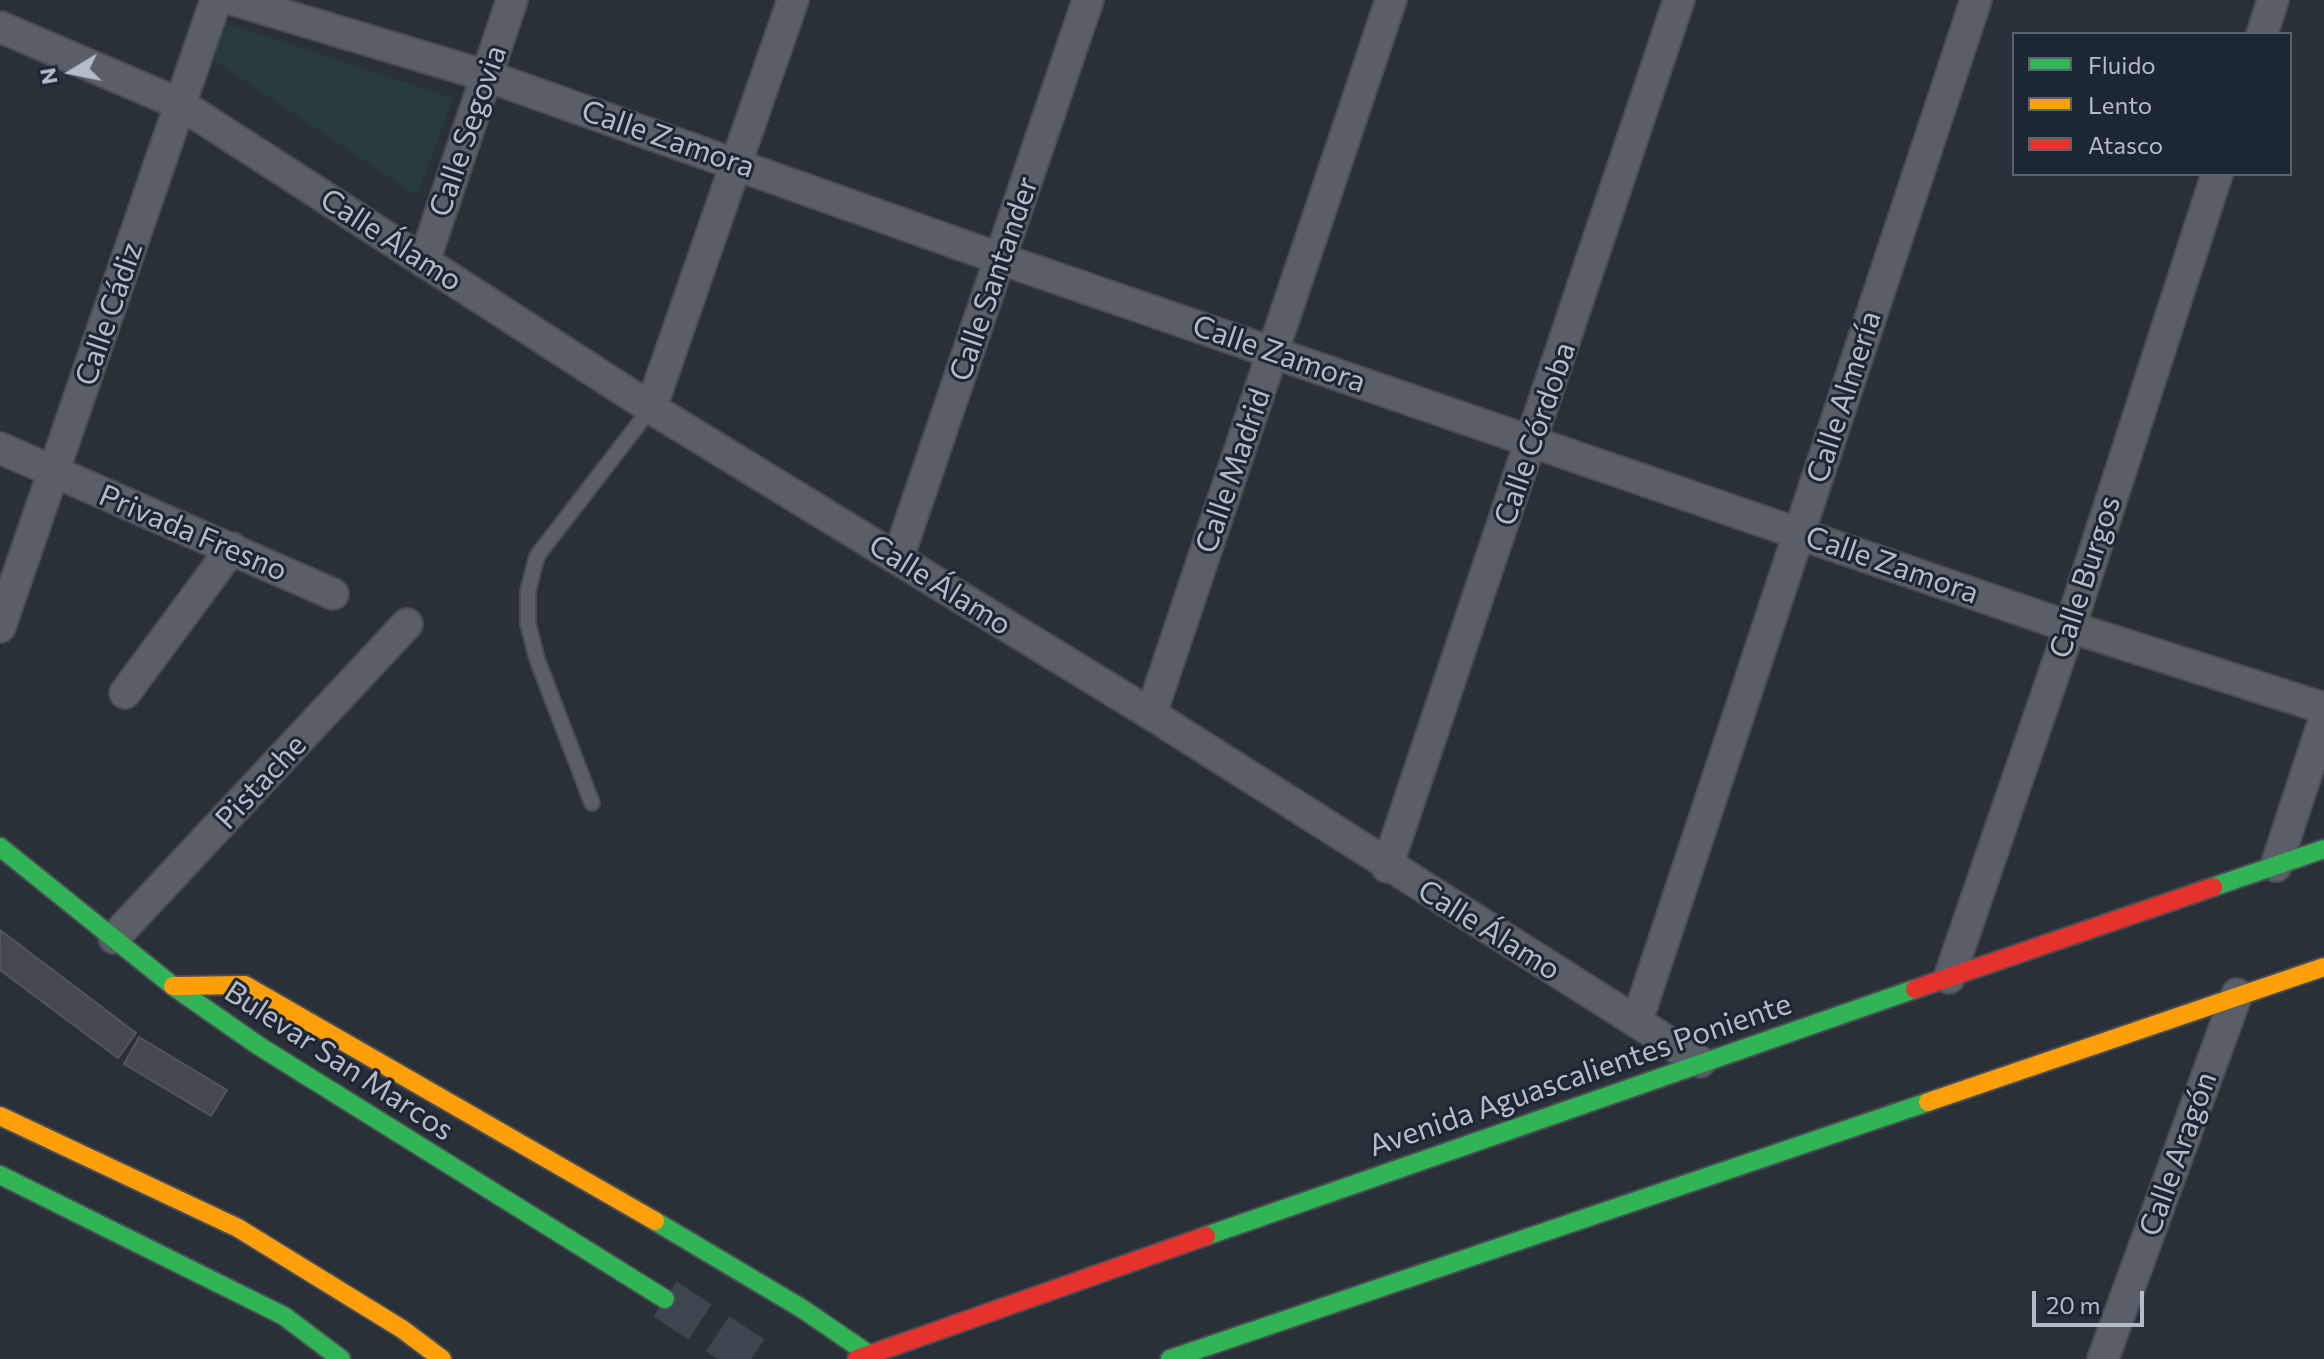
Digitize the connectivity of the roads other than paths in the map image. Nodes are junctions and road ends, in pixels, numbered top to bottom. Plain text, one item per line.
1 (216, 0) edge
2 (234, 0) edge
3 (512, 0) edge
4 (793, 0) edge
5 (1088, 0) edge
6 (1391, 0) edge
7 (1679, 0) edge
8 (1976, 0) edge
9 (2273, 0) edge
10 (0, 27) edge
11 (2263, 32) edge
12 (487, 76) junction
13 (182, 105) junction
14 (739, 163) junction
15 (2216, 176) edge
16 (1001, 259) junction
17 (424, 262) junction
18 (1274, 351) junction
19 (651, 408) junction
20 (1533, 442) junction
21 (0, 448) edge
22 (53, 473) junction
23 (1799, 534) junction
24 (232, 548) junction
25 (898, 558) junction
26 (333, 594) dead end
27 (407, 624) dead end
28 (0, 627) edge
29 (2070, 627) junction
30 (125, 693) dead end
31 (2324, 708) edge
32 (1151, 714) junction
33 (2324, 720) edge
34 (592, 803) dead end
35 (0, 847) edge
36 (2324, 849) edge
37 (2276, 866) junction
38 (1387, 867) junction
39 (114, 938) junction
40 (2324, 967) edge
41 (1949, 978) junction
42 (173, 986) junction
43 (2237, 994) junction
44 (1637, 1021) junction
45 (1700, 1062) junction
46 (0, 1116) edge
47 (0, 1175) edge
48 (665, 1299) tunnel mouth
49 (863, 1357) edge
50 (341, 1359) edge
51 (442, 1359) edge
52 (1170, 1359) edge
53 (2103, 1359) edge

1 - 13 street, Calle Cádiz
2 - 12 street, Calle Zamora
3 - 12 street, Calle Segovia
4 - 14 street
5 - 16 street, Calle Santander
6 - 18 street, Calle Madrid
7 - 20 street, Calle Córdoba
8 - 23 street, Calle Almería
9 - 11 street
10 - 13 street, Calle Álamo
12 - 14 street, Calle Zamora
12 - 17 street, Calle Segovia
13 - 17 street, Calle Álamo
13 - 22 street, Calle Cádiz
14 - 16 street, Calle Zamora
14 - 19 street
15 - 29 street, Calle Burgos
16 - 18 street, Calle Zamora
16 - 25 street, Calle Santander
17 - 19 street, Calle Álamo
18 - 20 street, Calle Zamora
18 - 32 street, Calle Madrid
19 - 25 street, Calle Álamo
19 - 34 lane
20 - 23 street, Calle Zamora
20 - 38 street, Calle Córdoba
21 - 22 street, Privada Fresno
22 - 24 street, Privada Fresno
22 - 28 street, Calle Cádiz
23 - 29 street, Calle Zamora
23 - 44 street, Calle Almería
24 - 26 street, Privada Fresno
24 - 30 street
25 - 32 street, Calle Álamo
27 - 39 street, Pistache
29 - 31 street, Calle Zamora
29 - 41 street, Calle Burgos
32 - 38 street, Calle Álamo
33 - 37 street
35 - 39 main road, Bulevar San Marcos
36 - 37 main road, Avenida Aguascalientes Poniente
37 - 41 main road, Avenida Aguascalientes Poniente
38 - 44 street, Calle Álamo
39 - 42 main road, Bulevar San Marcos
40 - 43 main road
41 - 45 main road, Avenida Aguascalientes Poniente
42 - 48 main road, Bulevar San Marcos
42 - 49 main road
43 - 52 main road
43 - 53 street, Calle Aragón
44 - 45 street, Calle Álamo
45 - 49 main road, Avenida Aguascalientes Poniente
46 - 51 main road
47 - 50 main road

